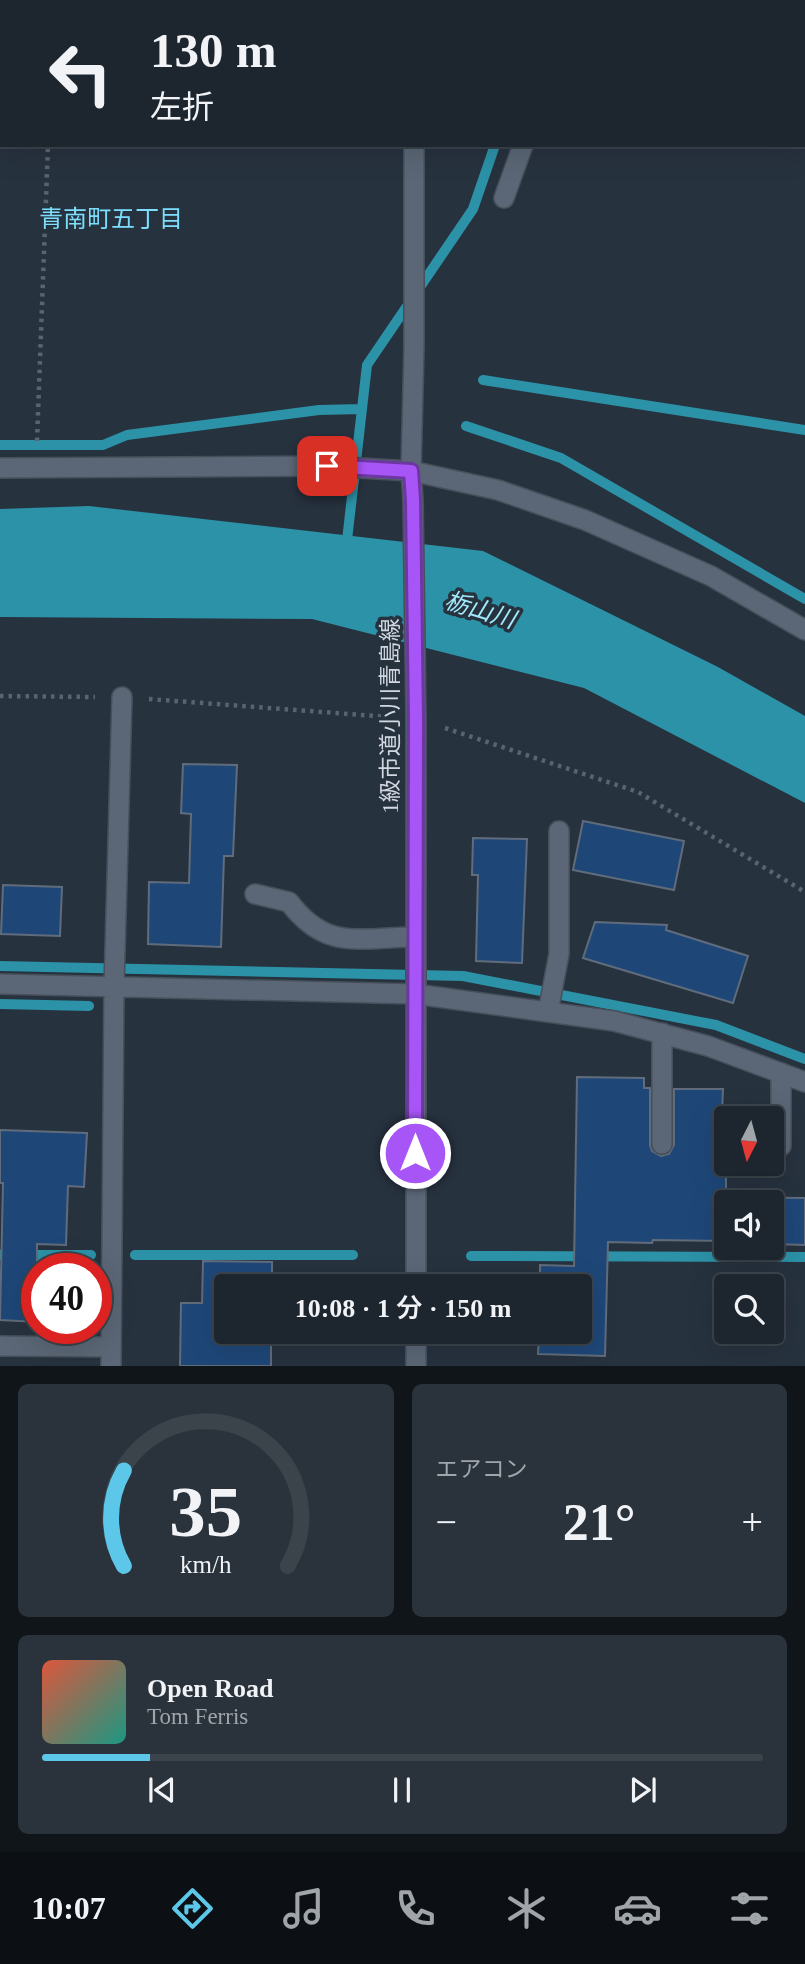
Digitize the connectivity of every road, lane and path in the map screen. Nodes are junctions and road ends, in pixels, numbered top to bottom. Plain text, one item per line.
1 (48, 147) edge
2 (414, 147) edge
3 (522, 147) edge
4 (504, 198) dead end
5 (36, 467) junction
6 (0, 468) edge
7 (411, 471) junction
8 (805, 630) edge
9 (0, 696) edge
10 (122, 697) junction
11 (381, 717) dead end
12 (450, 730) dead end
13 (559, 831) dead end
14 (805, 892) edge
15 (255, 894) dead end
16 (415, 937) junction
17 (0, 984) edge
18 (114, 987) junction
19 (415, 994) junction
20 (548, 1012) junction
21 (662, 1033) junction
22 (781, 1073) junction
23 (805, 1082) edge
24 (781, 1106) edge
25 (662, 1144) dead end
26 (416, 1274) edge
27 (416, 1344) edge
28 (0, 1346) edge
29 (111, 1356) edge
30 (416, 1366) edge

1 - 5 path
2 - 7 street, 1級市道小川青島線
3 - 4 street
5 - 6 street
5 - 7 street
7 - 8 street
7 - 16 street, 1級市道小川青島線
9 - 10 path
10 - 11 path
10 - 18 street
12 - 14 path
13 - 20 street
15 - 16 street
16 - 19 street, 1級市道小川青島線
17 - 18 street
18 - 19 street
18 - 29 street
19 - 20 street
19 - 26 street, 1級市道小川青島線
20 - 21 street
21 - 22 street
21 - 25 street
22 - 23 street
22 - 24 street
27 - 30 street
28 - 29 street

